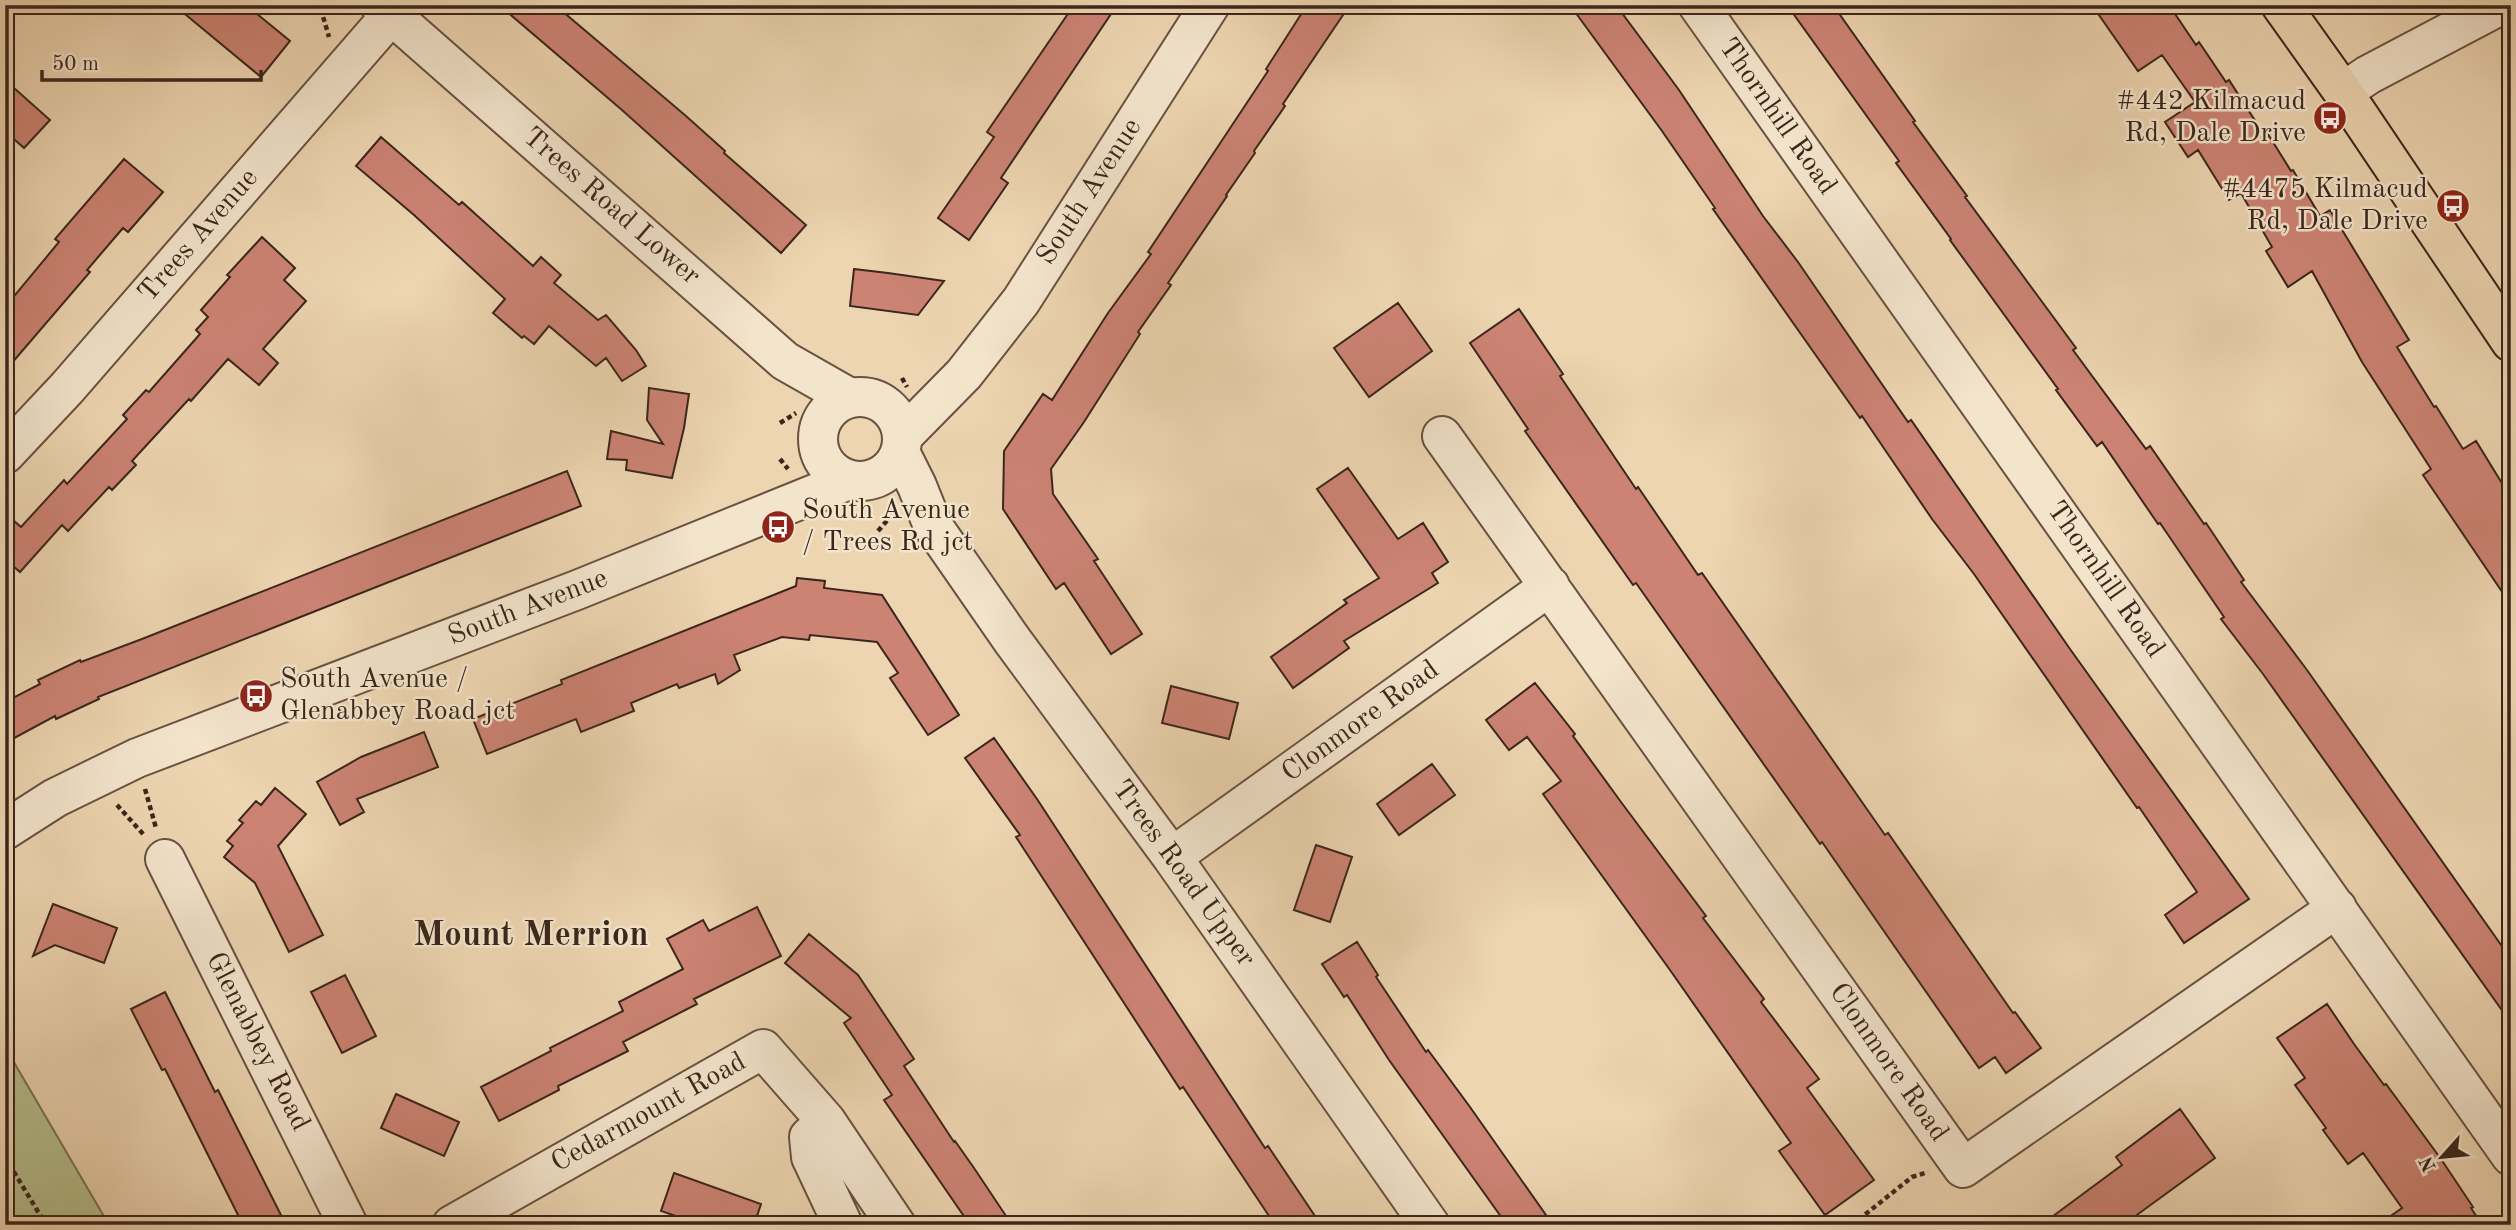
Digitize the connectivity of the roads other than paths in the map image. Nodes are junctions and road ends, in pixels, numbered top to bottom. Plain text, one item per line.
1 (1210, 5) edge
2 (1698, 5) edge
3 (2281, 5) edge
4 (2501, 5) edge
5 (386, 10) edge
6 (2343, 92) junction
7 (2511, 342) edge
8 (785, 361) junction
9 (850, 398) junction
10 (812, 430) junction
11 (897, 431) junction
12 (1442, 436) dead end
13 (5, 454) edge
14 (856, 481) junction
15 (784, 505) junction
16 (933, 526) junction
17 (1550, 586) junction
18 (5, 830) edge
19 (1172, 857) junction
20 (165, 859) road end
21 (2337, 908) junction
22 (826, 1121) junction
23 (2511, 1156) edge
24 (348, 1225) edge
25 (452, 1225) edge
26 (844, 1225) edge
27 (896, 1225) edge
28 (1430, 1225) edge

1 - 11 street, South Avenue
2 - 21 street, Thornhill Road
3 - 6 main road
4 - 6 street
5 - 8 street, Trees Road Lower
5 - 13 street, Trees Avenue
6 - 7 main road
8 - 9 street, Trees Road Lower
8 - 10 street
9 - 10 street
9 - 11 street
10 - 14 street
10 - 15 street
11 - 14 street
11 - 16 street
12 - 17 street, Clonmore Road
14 - 15 street, South Avenue
14 - 16 street
15 - 18 street, South Avenue
16 - 19 street, Trees Road Upper
17 - 19 street, Clonmore Road
17 - 21 street, Clonmore Road
19 - 28 street, Trees Road Upper
20 - 24 street, Glenabbey Road
21 - 23 street, Thornhill Road
22 - 25 street, Cedarmount Road
22 - 26 street
22 - 27 street, Cedarmount Road

